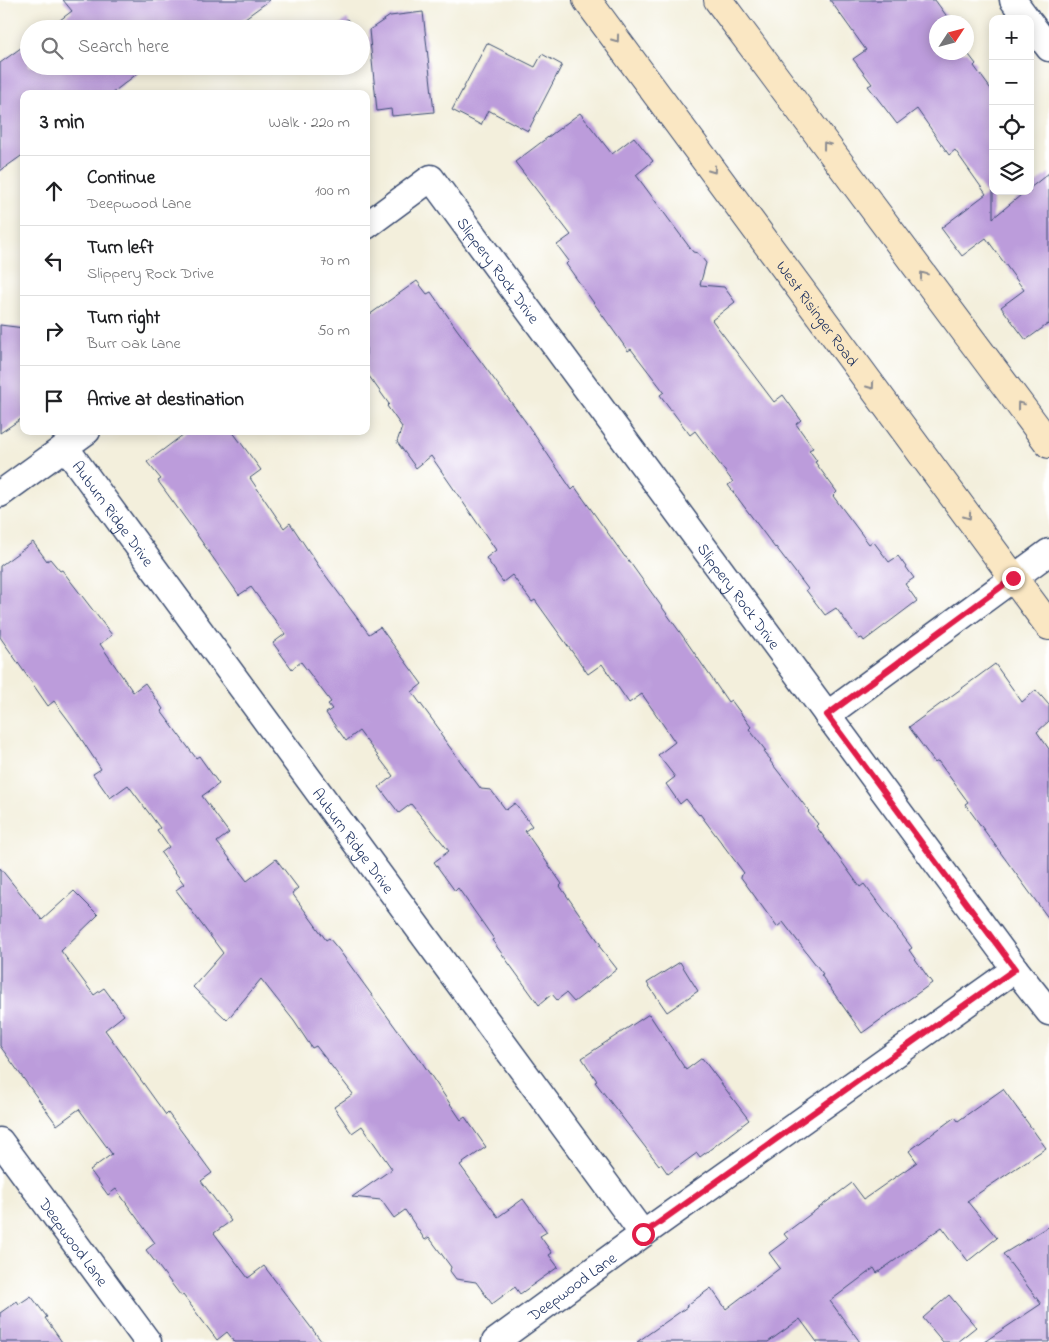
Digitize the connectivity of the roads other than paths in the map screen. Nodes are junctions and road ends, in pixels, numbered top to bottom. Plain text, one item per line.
1 (588, 0) edge
2 (718, 0) edge
3 (1014, 0) edge
4 (1024, 15) edge
5 (1034, 28) edge
6 (1049, 48) edge
7 (370, 223) edge
8 (82, 435) edge
9 (1049, 444) edge
10 (65, 447) junction
11 (0, 494) edge
12 (1049, 552) edge
13 (1013, 578) junction
14 (1049, 626) edge
15 (827, 715) junction
16 (1015, 969) junction
17 (1049, 1012) edge
18 (0, 1141) edge
19 (643, 1234) junction
20 (148, 1342) edge
21 (496, 1342) edge

1 -> 13 main road, West Risinger Road
9 -> 2 main road
3 - 4 street
5 - 6 street
7 - 15 street, Slippery Rock Drive
8 - 10 street
10 - 11 street
10 - 19 street, Auburn Ridge Drive
12 - 13 street
13 - 14 main road, West Risinger Road
13 - 15 street
15 - 16 street, Slippery Rock Drive
16 - 17 street, Slippery Rock Drive
16 - 19 street, Deepwood Lane
18 - 20 street, Deepwood Lane
19 - 21 street, Deepwood Lane

